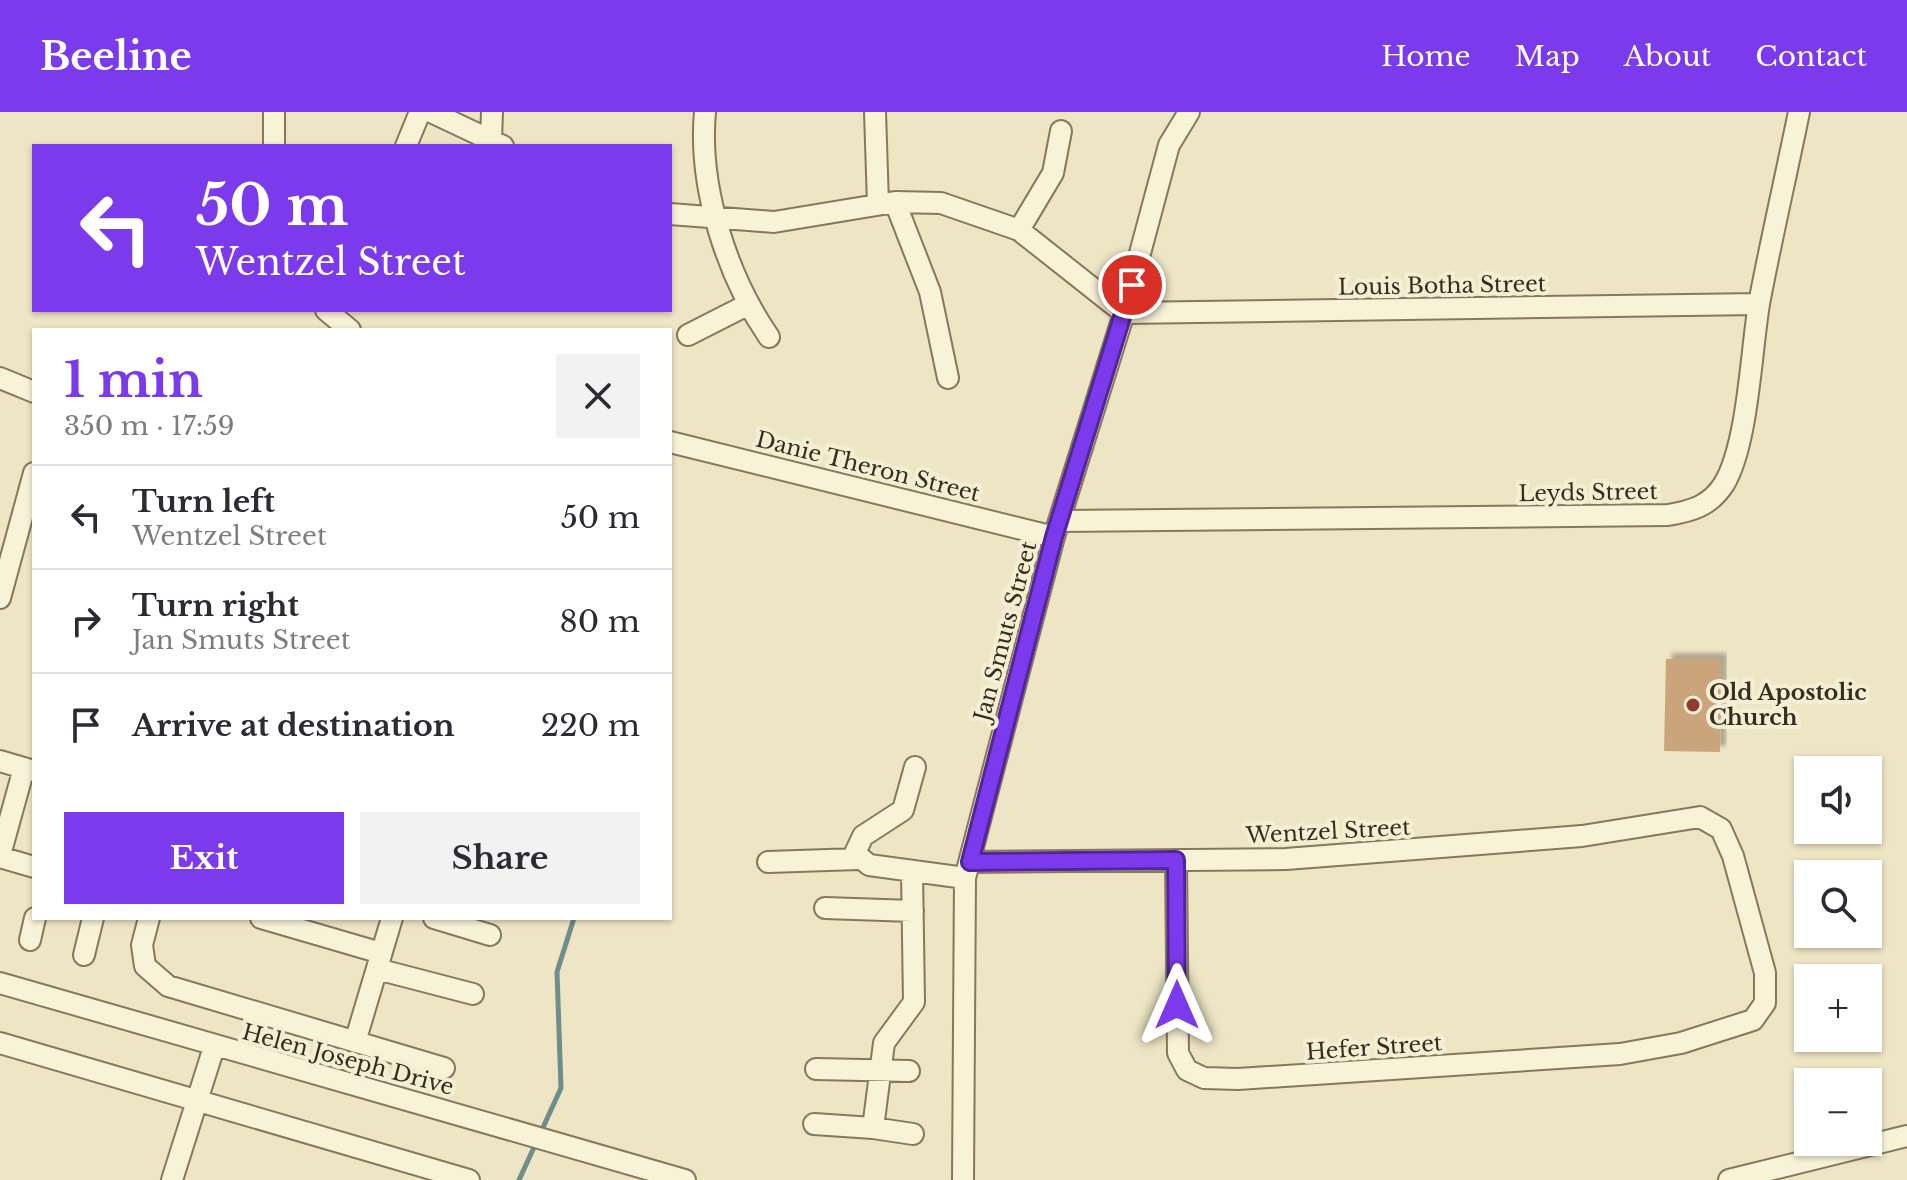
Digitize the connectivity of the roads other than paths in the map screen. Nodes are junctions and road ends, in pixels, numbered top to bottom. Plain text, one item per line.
1 (274, 112) edge
2 (420, 112) edge
3 (431, 112) edge
4 (492, 112) edge
5 (705, 112) edge
6 (875, 112) edge
7 (1189, 112) edge
8 (1799, 112) edge
9 (1061, 131) dead end
10 (497, 143) edge
11 (274, 144) edge
12 (407, 144) edge
13 (886, 203) junction
14 (672, 214) edge
15 (717, 220) junction
16 (1019, 230) junction
17 (1759, 304) junction
18 (747, 305) junction
19 (328, 312) edge
20 (1124, 313) junction
21 (348, 328) edge
22 (688, 335) dead end
23 (769, 337) dead end
24 (0, 378) edge
25 (948, 378) dead end
26 (30, 389) edge
27 (672, 442) edge
28 (32, 480) edge
29 (1057, 529) junction
30 (0, 598) edge
31 (0, 761) edge
32 (915, 767) dead end
33 (29, 769) edge
34 (0, 856) edge
35 (858, 859) junction
36 (1176, 860) junction
37 (768, 862) dead end
38 (32, 866) edge
39 (967, 870) junction
40 (912, 872) junction
41 (825, 908) dead end
42 (913, 911) junction
43 (35, 920) edge
44 (93, 920) edge
45 (148, 920) edge
46 (266, 920) edge
47 (391, 920) edge
48 (441, 920) edge
49 (490, 935) dead end
50 (30, 940) dead end
51 (84, 955) dead end
52 (379, 961) junction
53 (0, 983) edge
54 (473, 994) dead end
55 (1765, 1003) joint
56 (355, 1042) junction
57 (0, 1043) edge
58 (214, 1047) junction
59 (444, 1068) dead end
60 (816, 1069) dead end
61 (878, 1070) junction
62 (909, 1071) dead end
63 (196, 1100) junction
64 (814, 1124) dead end
65 (873, 1128) junction
66 (913, 1134) dead end
67 (1907, 1136) edge
68 (172, 1180) edge
69 (469, 1180) edge
70 (685, 1180) edge
71 (963, 1180) edge
72 (1729, 1180) edge

1 - 11 street
2 - 12 street
3 - 10 street
4 - 10 street
5 - 15 street
6 - 13 street
7 - 20 street, Jan Smuts Street
8 - 17 street, Leyds Street
9 - 16 street
13 - 15 street
13 - 16 street
13 - 25 street
14 - 15 street
15 - 18 street
16 - 20 street
17 - 20 street, Louis Botha Street
17 - 29 street, Leyds Street
18 - 22 street
18 - 23 street
19 - 21 street
20 - 29 street, Jan Smuts Street
24 - 26 street
27 - 29 street, Danie Theron Street
28 - 30 street
29 - 39 street, Jan Smuts Street
31 - 33 street
32 - 35 street
33 - 34 street
34 - 38 street
35 - 37 street, Wentzel Street
35 - 40 street, Wentzel Street
36 - 39 street, Wentzel Street
36 - 55 street, Wentzel Street
36 - 55 street, Hefer Street
39 - 40 street, Wentzel Street
39 - 71 street, Jan Smuts Street
40 - 42 street
41 - 42 street
42 - 61 street
43 - 50 street
44 - 51 street
45 - 56 street
46 - 52 street
47 - 52 street
48 - 49 street
52 - 54 street
52 - 56 street
53 - 58 street, Helen Joseph Drive
56 - 59 street
57 - 63 street
58 - 63 street
58 - 70 street, Helen Joseph Drive
60 - 61 street
61 - 62 street
61 - 65 street
63 - 68 street
63 - 69 street
64 - 65 street
65 - 66 street
67 - 72 street

